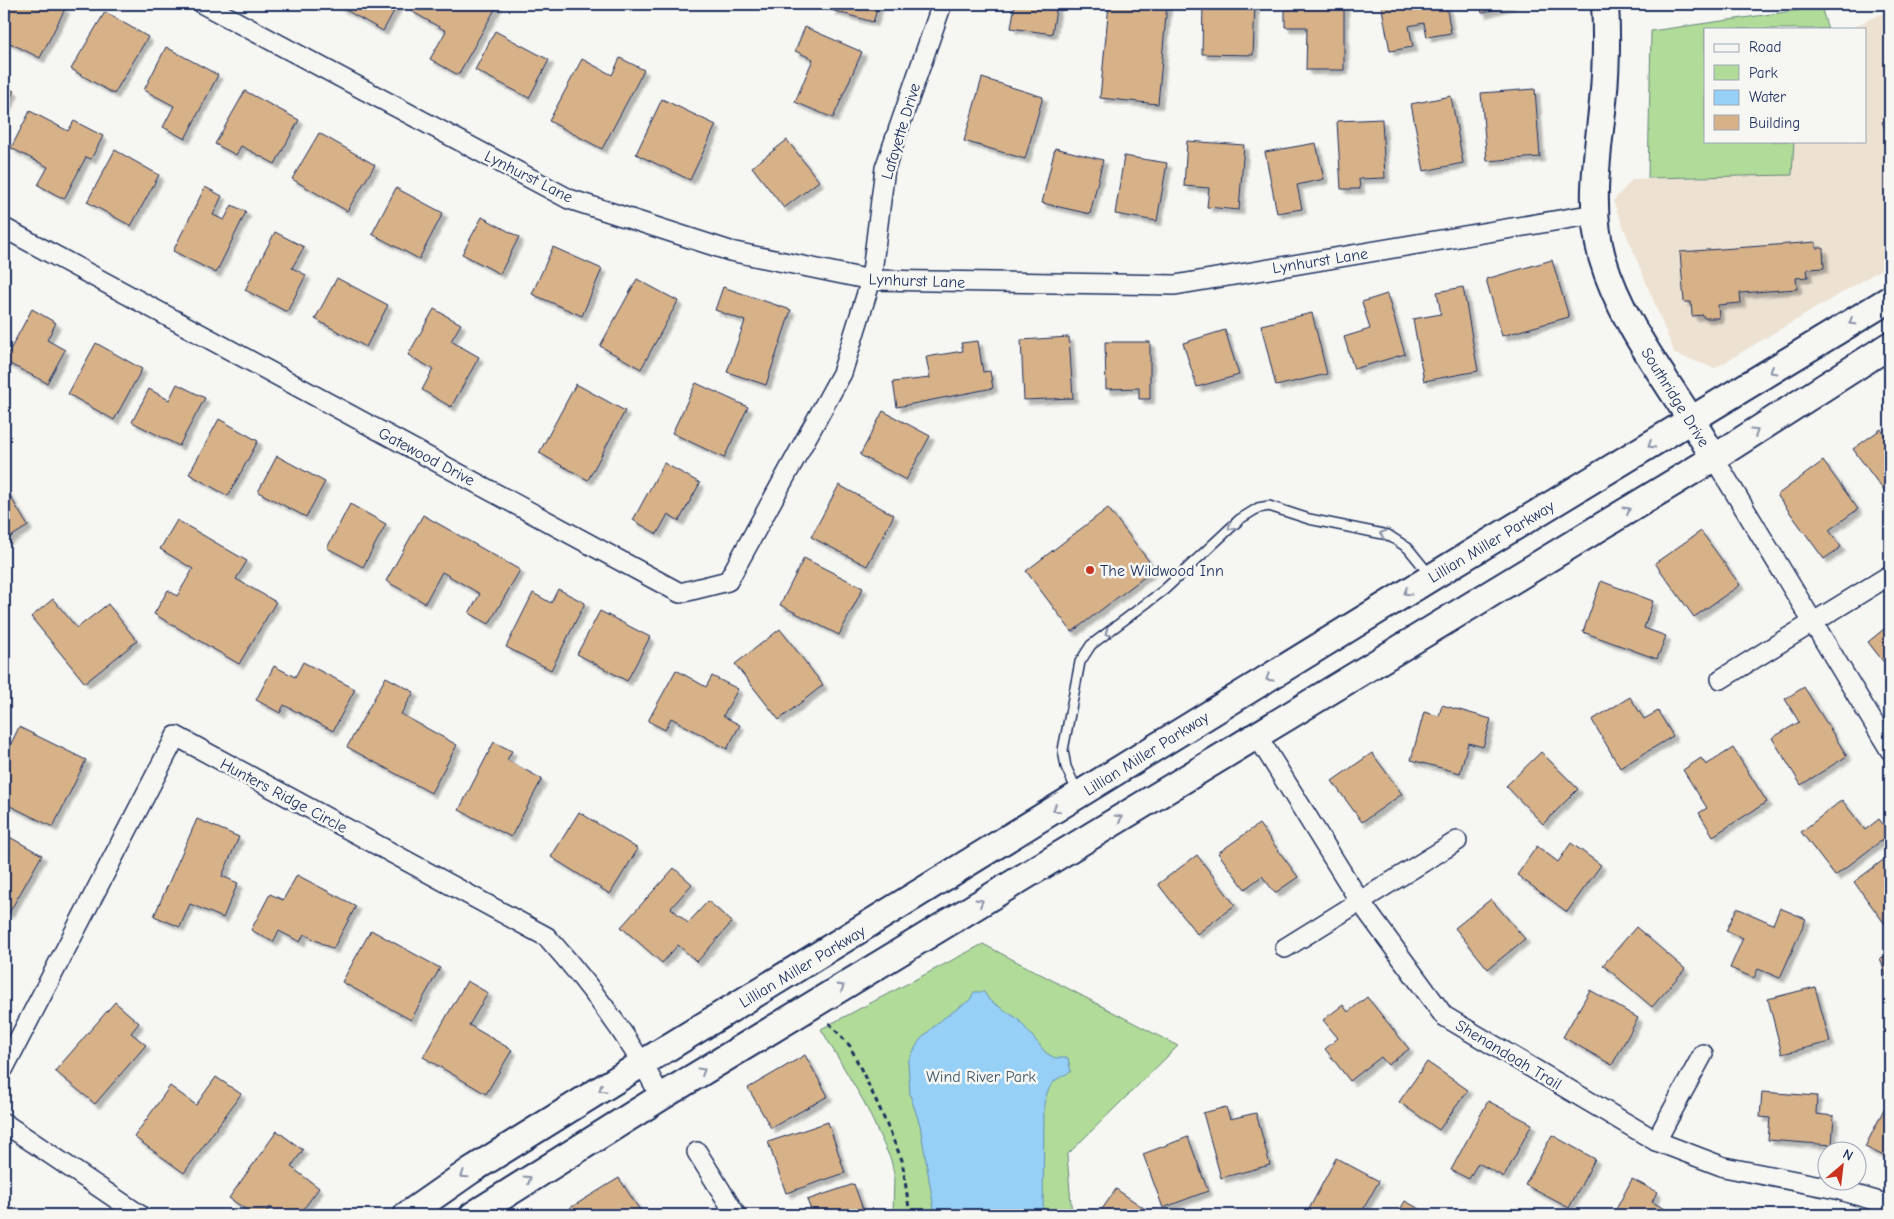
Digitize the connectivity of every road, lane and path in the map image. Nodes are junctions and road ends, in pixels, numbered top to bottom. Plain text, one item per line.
1 (203, 4) edge
2 (942, 4) edge
3 (1605, 4) edge
4 (1595, 214) junction
5 (4, 228) edge
6 (871, 280) junction
7 (1890, 299) edge
8 (1890, 345) edge
9 (1692, 419) junction
10 (797, 456) joint
11 (1714, 458) junction
12 (1890, 575) edge
13 (1432, 577) junction
14 (1813, 624) junction
15 (1721, 679) dead end
16 (1256, 734) junction
17 (1890, 750) edge
18 (1079, 795) junction
19 (1457, 840) dead end
20 (1359, 900) junction
21 (1285, 948) dead end
22 (826, 1019) dead end
23 (1703, 1054) dead end
24 (643, 1063) junction
25 (4, 1068) edge
26 (661, 1097) junction
27 (4, 1123) edge
28 (1656, 1141) junction
29 (698, 1152) dead end
30 (1890, 1205) edge
31 (140, 1215) edge
32 (407, 1215) edge
33 (473, 1215) edge
34 (736, 1215) edge
35 (910, 1215) edge

1 - 6 street, Lynhurst Lane
2 - 6 street, Lafayette Drive
3 - 4 main road, Southridge Drive
4 - 6 street, Lynhurst Lane
4 - 9 main road, Southridge Drive
5 - 10 street, Gatewood Drive
6 - 10 street, Lafayette Drive
7 -> 9 main road, Lillian Miller Parkway
11 -> 8 main road
9 - 11 main road, Southridge Drive
9 -> 13 main road, Lillian Miller Parkway
11 - 14 street, Southridge Drive
16 -> 11 main road
12 - 14 street
13 -> 18 main road, Lillian Miller Parkway
13 -> 18 lane
14 - 15 street
14 - 17 street, Southridge Drive
16 - 20 street, Shenandoah Trail
26 -> 16 main road
18 -> 24 main road, Lillian Miller Parkway
19 - 20 street
20 - 21 street
20 - 28 street, Shenandoah Trail
22 - 35 path
23 - 28 street
24 - 25 street, Hunters Ridge Circle
24 - 26 street, Hunters Ridge Circle
24 -> 32 main road, Lillian Miller Parkway
33 -> 26 main road
27 - 31 street
28 - 30 street, Shenandoah Trail
29 - 34 street

